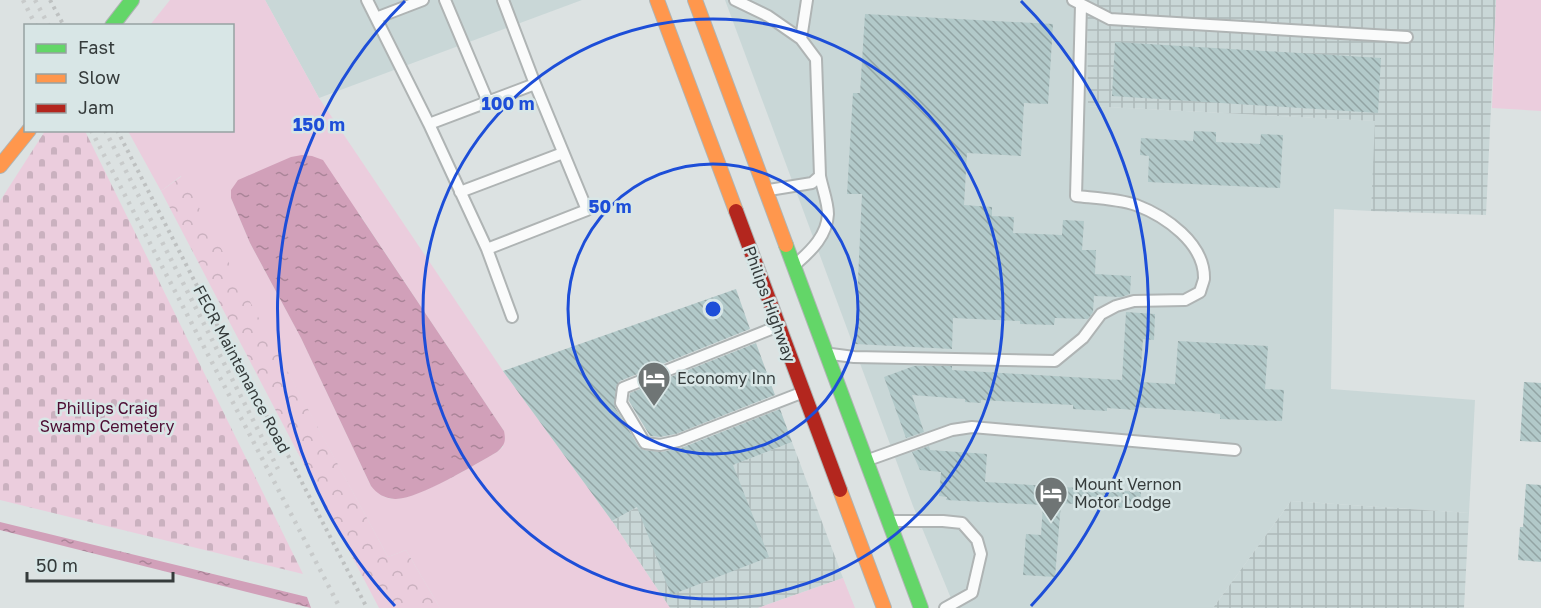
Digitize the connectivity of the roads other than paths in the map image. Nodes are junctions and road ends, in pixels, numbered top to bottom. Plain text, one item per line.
1 (132, 0) edge
2 (367, 0) edge
3 (423, 0) edge
4 (445, 0) edge
5 (503, 0) edge
6 (657, 0) edge
7 (735, 0) edge
8 (807, 0) edge
9 (698, 2) edge
10 (1076, 3) edge
11 (376, 18) junction
12 (114, 24) edge
13 (1407, 37) dead end
14 (801, 39) junction
15 (535, 84) junction
16 (488, 102) junction
17 (429, 124) junction
18 (27, 132) edge
19 (563, 153) junction
20 (0, 166) edge
21 (820, 176) junction
22 (765, 191) junction
23 (460, 192) junction
24 (487, 249) junction
25 (793, 267) junction
26 (512, 317) dead end
27 (779, 326) junction
28 (825, 353) junction
29 (803, 393) junction
30 (1236, 450) dead end
31 (865, 461) junction
32 (887, 521) junction
33 (884, 608) edge
34 (921, 608) edge
35 (945, 608) edge

1 - 12 main road
2 - 11 lane
3 - 11 lane
4 - 16 lane
5 - 15 lane
6 - 27 main road, Philips Highway
7 - 14 lane
8 - 14 lane
9 - 22 main road, Philips Highway
10 - 13 lane
10 - 28 lane
11 - 17 lane
14 - 21 lane
15 - 16 lane
15 - 19 lane
16 - 17 lane
17 - 23 lane
18 - 20 main road
19 - 23 lane
19 - 24 lane
21 - 22 lane
21 - 25 lane
22 - 25 main road, Philips Highway
23 - 24 lane
24 - 26 lane
25 - 28 main road, Philips Highway
27 - 29 main road, Philips Highway
27 - 29 lane
28 - 31 main road, Philips Highway
29 - 33 main road, Philips Highway
30 - 31 lane
31 - 32 main road, Philips Highway
32 - 34 main road, Philips Highway
32 - 35 lane

